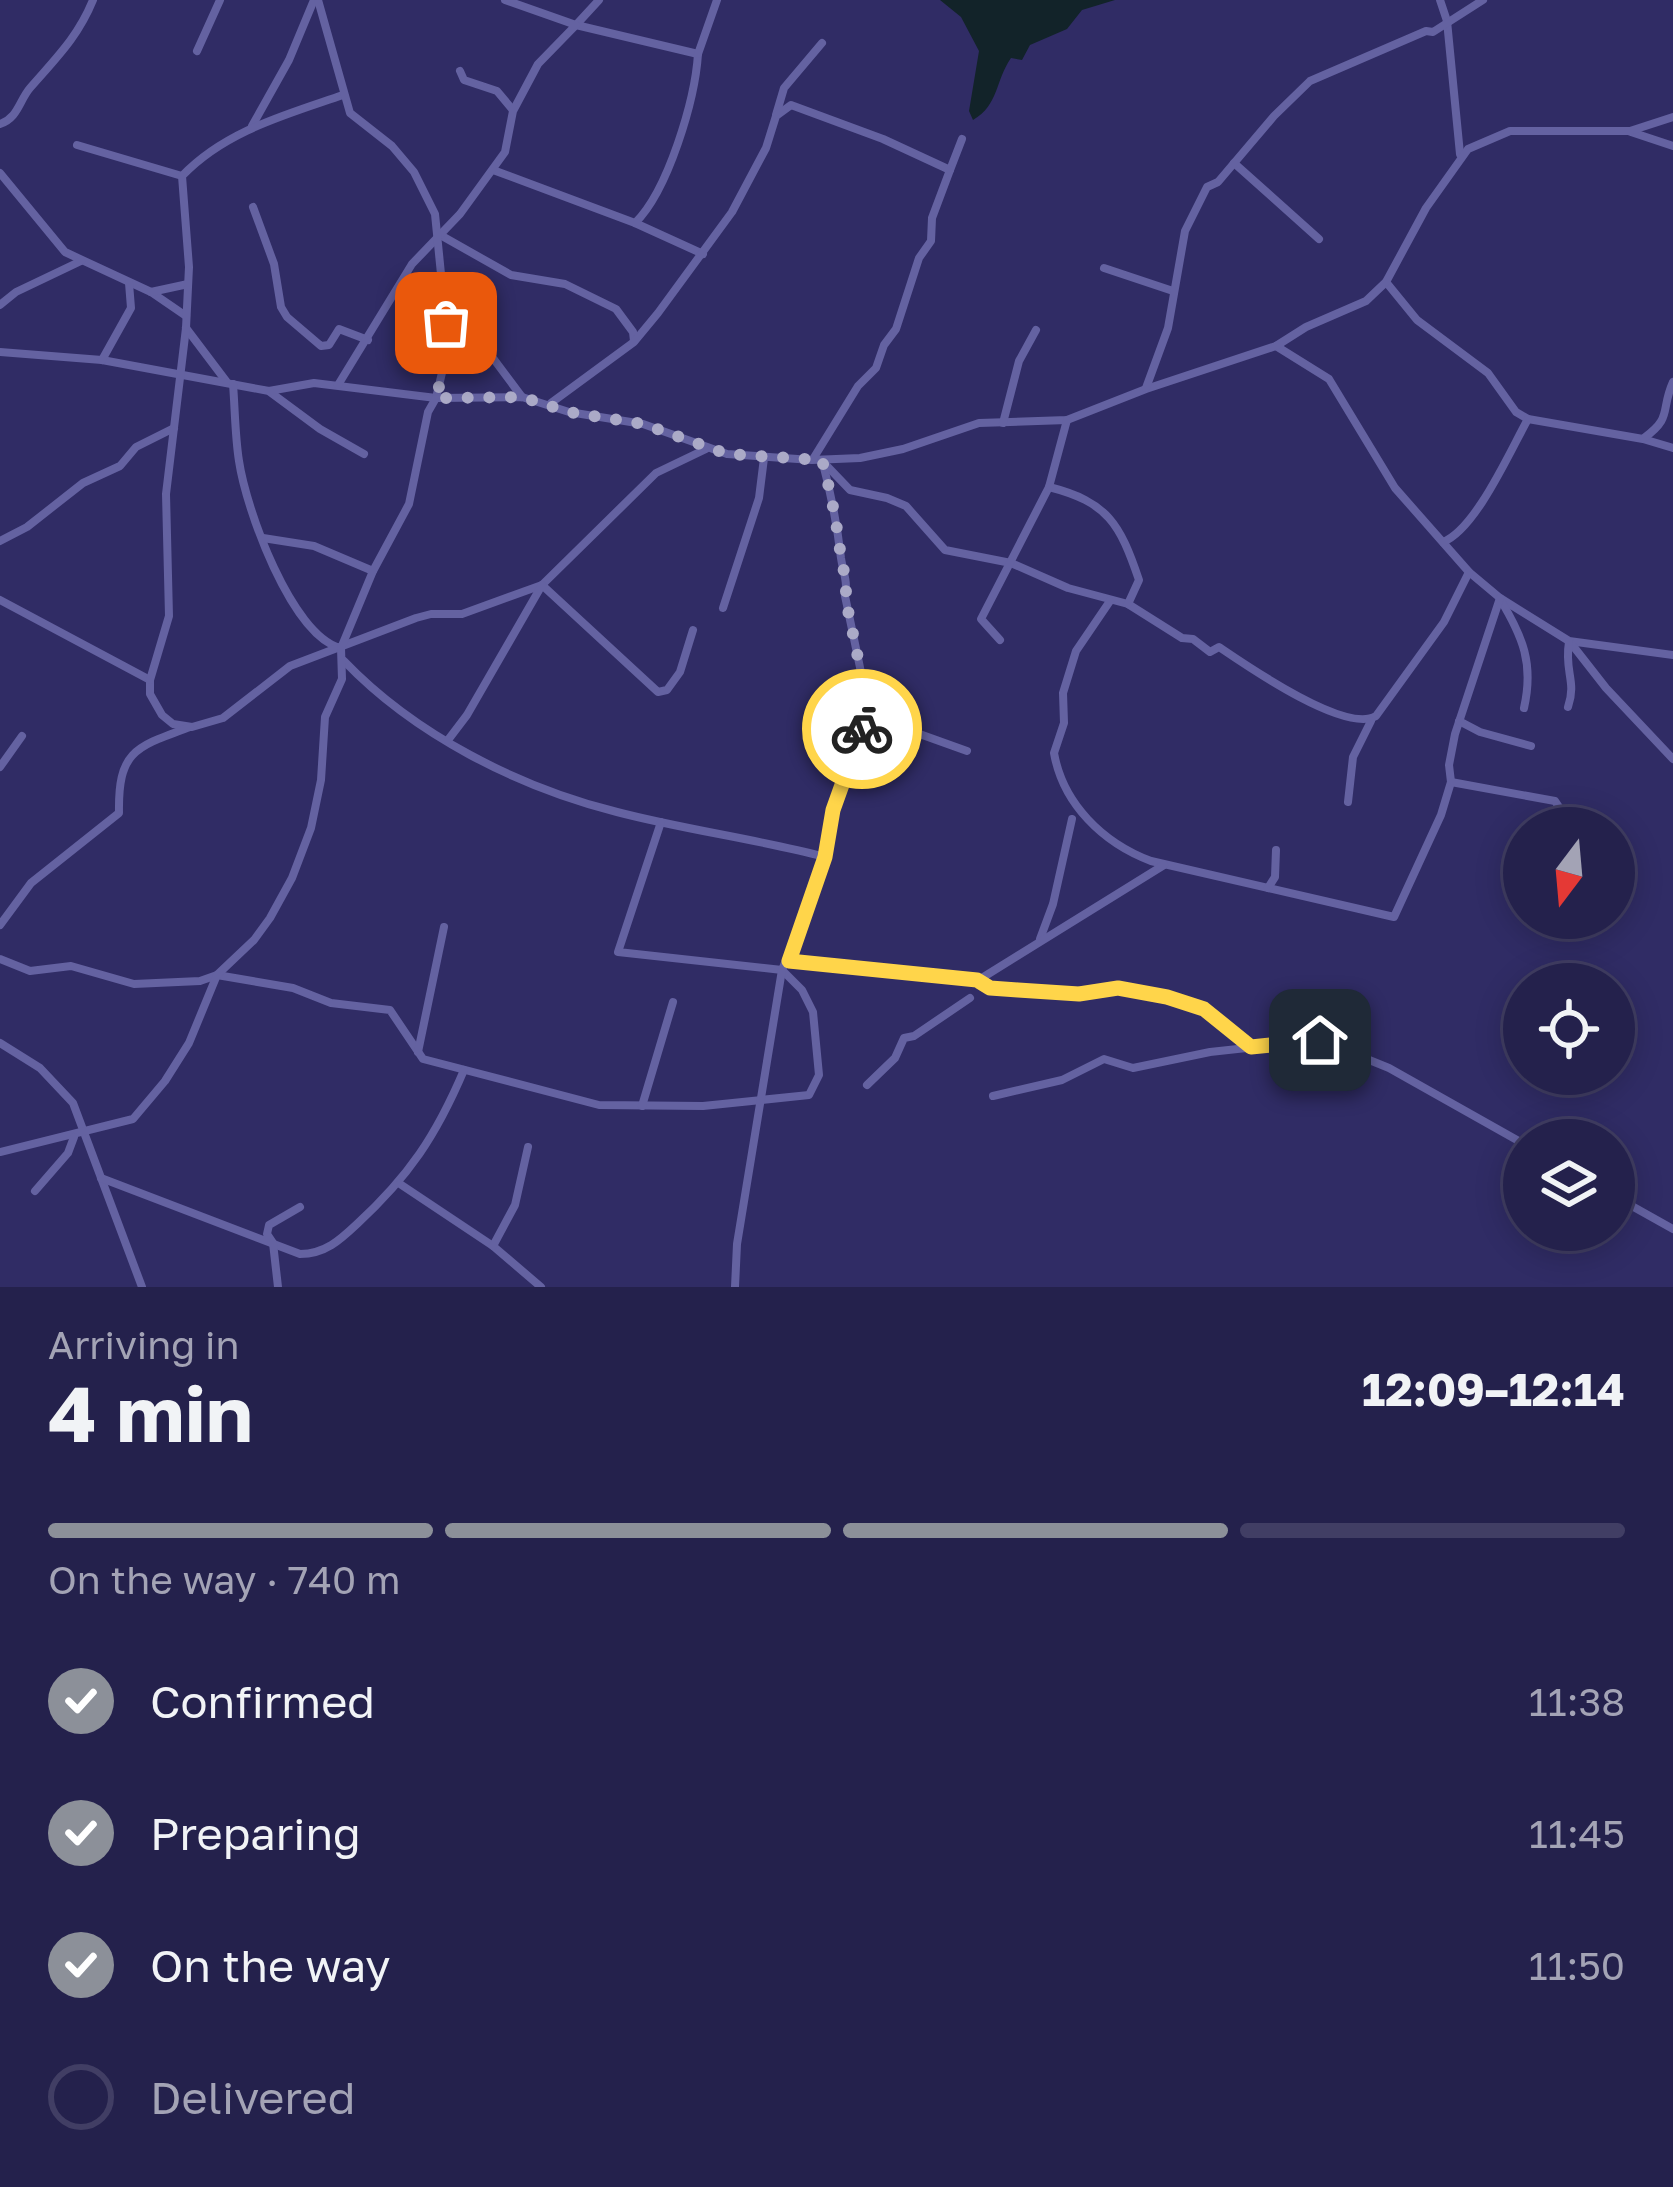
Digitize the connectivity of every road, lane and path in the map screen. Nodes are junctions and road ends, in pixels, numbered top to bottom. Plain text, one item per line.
1 (94, 0) edge
2 (220, 0) edge
3 (316, 0) edge
4 (505, 0) edge
5 (599, 0) edge
6 (717, 0) edge
7 (1440, 0) edge
8 (1483, 0) edge
9 (534, 4) edge
10 (1447, 21) junction
11 (576, 25) junction
12 (822, 43) dead end
13 (197, 51) dead end
14 (698, 54) junction
15 (460, 71) dead end
16 (343, 95) junction
17 (513, 111) junction
18 (776, 116) junction
19 (1673, 116) edge
20 (0, 124) edge
21 (252, 128) junction
22 (1630, 131) junction
23 (962, 139) dead end
24 (76, 145) dead end
25 (1673, 146) edge
26 (1460, 155) junction
27 (1234, 163) junction
28 (493, 170) junction
29 (950, 170) junction
30 (0, 172) edge
31 (182, 176) junction
32 (253, 207) dead end
33 (635, 224) junction
34 (440, 238) junction
35 (1319, 238) dead end
36 (703, 254) junction
37 (81, 261) junction
38 (1105, 268) dead end
39 (1386, 282) junction
40 (129, 283) junction
41 (188, 284) junction
42 (442, 290) junction
43 (1173, 291) junction
44 (151, 292) junction
45 (0, 305) edge
46 (186, 323) junction
47 (1036, 330) dead end
48 (368, 340) junction
49 (634, 342) junction
50 (1276, 346) junction
51 (0, 352) edge
52 (102, 360) junction
53 (181, 373) junction
54 (1673, 382) edge
55 (230, 383) junction
56 (337, 385) junction
57 (1145, 389) junction
58 (269, 391) junction
59 (522, 397) junction
60 (436, 398) junction
61 (551, 404) junction
62 (1528, 419) junction
63 (1067, 420) junction
64 (1003, 423) junction
65 (174, 428) junction
66 (1643, 439) junction
67 (1673, 448) edge
68 (706, 449) junction
69 (364, 454) dead end
70 (764, 458) junction
71 (817, 460) junction
72 (1049, 487) junction
73 (263, 538) junction
74 (0, 542) edge
75 (1443, 542) junction
76 (1011, 563) junction
77 (373, 571) junction
78 (1469, 572) junction
79 (542, 585) junction
80 (1499, 598) junction
81 (0, 600) edge
82 (1110, 601) junction
83 (1128, 604) junction
84 (723, 608) dead end
85 (693, 630) dead end
86 (1000, 640) dead end
87 (1569, 640) junction
88 (341, 648) junction
89 (1673, 655) edge
90 (344, 661) junction
91 (150, 680) junction
92 (1568, 706) dead end
93 (1524, 708) dead end
94 (1372, 720) junction
95 (1459, 721) junction
96 (192, 727) junction
97 (862, 728) junction
98 (22, 736) dead end
99 (448, 740) junction
100 (1531, 746) dead end
101 (967, 751) dead end
102 (1673, 759) edge
103 (0, 767) edge
104 (1450, 782) junction
105 (1348, 802) dead end
106 (1559, 807) edge
107 (1072, 819) dead end
108 (661, 822) junction
109 (1276, 850) dead end
110 (825, 857) junction
111 (1165, 864) junction
112 (1268, 888) junction
113 (0, 925) edge
114 (444, 927) dead end
115 (1040, 940) junction
116 (0, 959) edge
117 (789, 961) junction
118 (782, 970) junction
119 (217, 975) junction
120 (977, 980) junction
121 (970, 998) dead end
122 (673, 1002) dead end
123 (0, 1043) edge
124 (1251, 1047) junction
125 (418, 1054) junction
126 (464, 1070) junction
127 (868, 1085) dead end
128 (992, 1096) dead end
129 (761, 1099) junction
130 (642, 1106) junction
131 (1503, 1133) edge
132 (80, 1134) junction
133 (528, 1147) dead end
134 (0, 1152) edge
135 (101, 1178) junction
136 (400, 1184) junction
137 (35, 1191) dead end
138 (1635, 1207) edge
139 (300, 1208) dead end
140 (1673, 1228) edge
141 (273, 1243) junction
142 (493, 1246) junction
143 (142, 1287) edge
144 (278, 1287) edge
145 (541, 1287) edge
146 (735, 1287) edge

1 - 20 street
2 - 13 street
3 - 16 street
3 - 21 street
4 - 9 street
5 - 11 street
6 - 14 street
7 - 10 street
8 - 10 street
9 - 11 street
10 - 26 street
10 - 27 street
11 - 14 street
11 - 17 street
12 - 18 street
14 - 33 street
15 - 17 street
16 - 21 street
16 - 34 street
17 - 28 street
18 - 29 street
18 - 36 street
19 - 22 street
21 - 31 street
22 - 25 street
22 - 26 street
23 - 29 street
24 - 31 street
26 - 39 street
27 - 35 street
27 - 43 street
28 - 33 street
28 - 34 street
29 - 71 street
30 - 37 street
31 - 41 street
32 - 48 street
33 - 36 street
34 - 42 street
34 - 48 street
34 - 49 street
36 - 49 street
37 - 40 street
37 - 45 street
38 - 43 street
39 - 50 street
39 - 62 street
40 - 44 street
40 - 52 street
41 - 44 street
41 - 46 street
42 - 59 street
42 - 60 street
43 - 57 street
44 - 46 street
46 - 53 street
46 - 55 street
47 - 64 street
48 - 56 street
49 - 61 street
50 - 57 street
50 - 75 street
51 - 52 street
52 - 53 street
53 - 55 street
53 - 65 street
54 - 66 street
55 - 58 street
55 - 73 street
56 - 58 street
56 - 60 street
57 - 63 street
58 - 69 street
59 - 60 street
59 - 61 street
60 - 77 street
61 - 68 street
62 - 66 street
62 - 75 street
63 - 64 street
63 - 72 street
64 - 71 street
65 - 74 street
65 - 91 street
66 - 67 street
68 - 70 street
68 - 79 street
70 - 71 street
70 - 84 street
71 - 76 street
71 - 97 street
72 - 76 street
72 - 83 street
73 - 77 street
73 - 88 street
75 - 78 street
76 - 82 street
76 - 86 street
77 - 88 street
78 - 80 street
78 - 94 street
79 - 85 street
79 - 88 street
79 - 99 street
80 - 87 street
80 - 93 street
80 - 95 street
81 - 91 street
82 - 83 street
82 - 111 street
83 - 94 street
87 - 89 street
87 - 92 street
87 - 102 street
88 - 90 street
88 - 96 street
90 - 99 street
90 - 119 street
91 - 96 street
94 - 105 street
95 - 100 street
95 - 104 street
96 - 113 street
97 - 101 street
97 - 110 street
98 - 103 street
99 - 108 street
104 - 106 street
104 - 112 street
107 - 115 street
108 - 110 street
108 - 118 street
109 - 112 street
110 - 117 street
111 - 112 street
111 - 115 street
114 - 125 street
115 - 120 street
116 - 119 street
117 - 118 street
117 - 120 street
118 - 129 street
118 - 129 street
119 - 125 street
119 - 132 street
120 - 124 street
121 - 127 street
122 - 130 street
123 - 132 street
124 - 128 street
124 - 131 street
125 - 126 street
126 - 130 street
126 - 136 street
129 - 130 street
129 - 146 street
132 - 134 street
132 - 135 street
132 - 137 street
133 - 142 street
135 - 141 street
135 - 143 street
136 - 141 street
136 - 142 street
138 - 140 street
139 - 141 street
141 - 144 street
142 - 145 street

